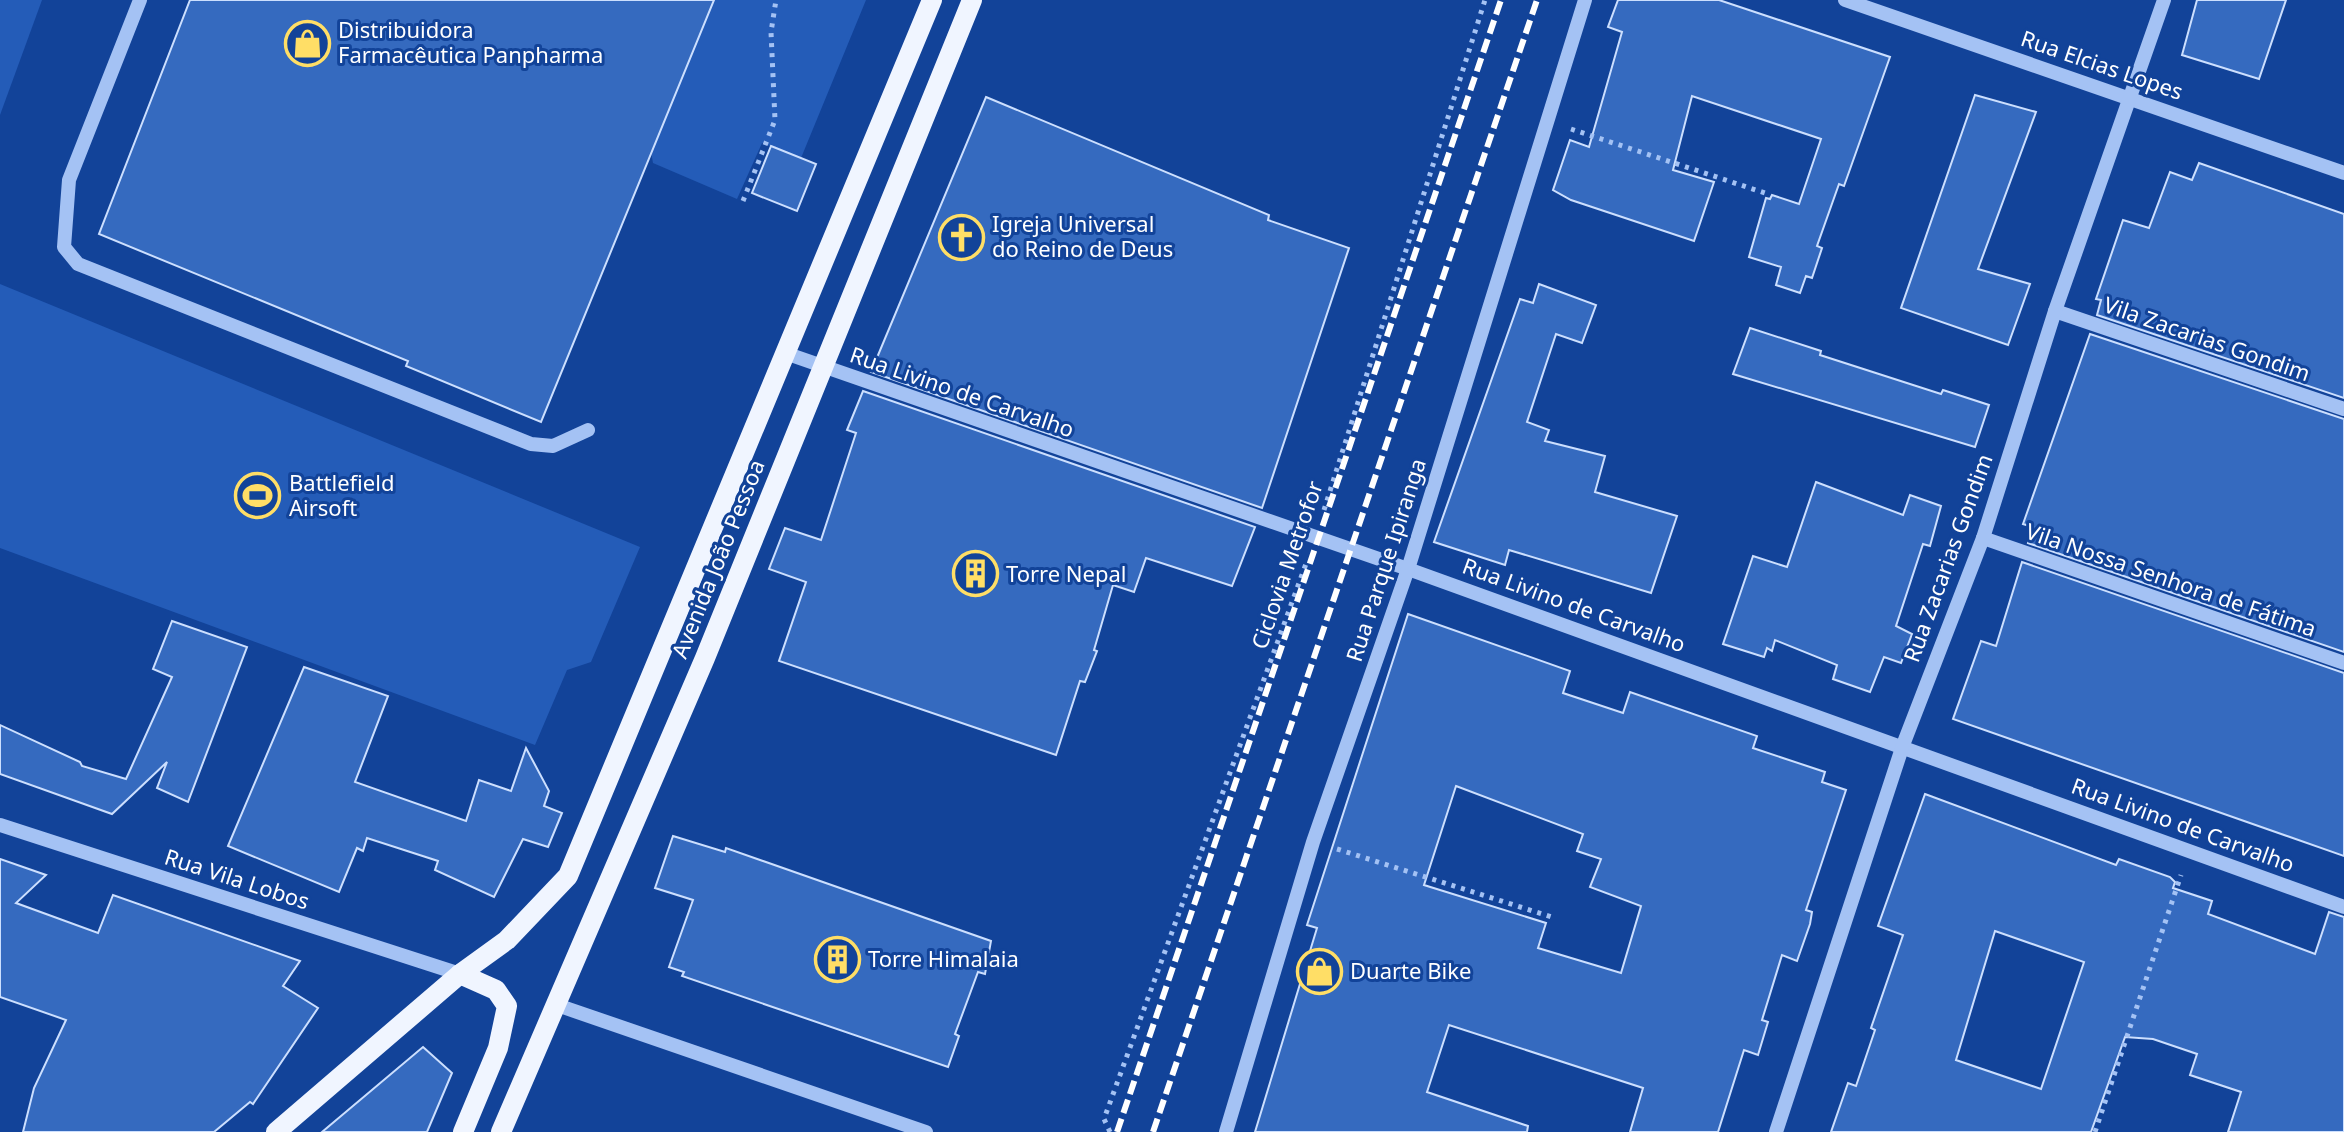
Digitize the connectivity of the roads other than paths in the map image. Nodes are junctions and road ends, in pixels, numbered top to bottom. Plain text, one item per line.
1 (140, 0) edge
2 (932, 0) edge
3 (972, 0) edge
4 (1585, 0) edge
5 (1845, 0) edge
6 (2164, 0) edge
7 (2130, 98) junction
8 (2344, 173) edge
9 (2055, 311) junction
10 (785, 353) junction
11 (821, 366) junction
12 (2344, 409) edge
13 (588, 430) dead end
14 (1983, 538) junction
15 (1408, 569) junction
16 (2344, 663) edge
17 (1903, 745) junction
18 (0, 825) edge
19 (2344, 907) edge
20 (460, 974) junction
21 (557, 1005) junction
22 (276, 1132) edge
23 (463, 1132) edge
24 (501, 1132) edge
25 (926, 1132) edge
26 (1226, 1132) edge
27 (1776, 1132) edge

1 - 13 street
2 - 10 main road, Avenida João Pessoa
3 - 11 main road, Avenida João Pessoa
4 - 15 street, Rua Parque Ipiranga
5 - 7 street, Rua Elcias Lopes
6 - 7 street, Rua Zacarias Gondim
7 - 8 street, Rua Elcias Lopes
7 - 9 street, Rua Zacarias Gondim
9 - 12 street, Vila Zacarias Gondim
9 - 14 street, Rua Zacarias Gondim
10 - 11 street, Rua Livino de Carvalho
10 - 20 main road, Avenida João Pessoa
11 - 15 street, Rua Livino de Carvalho
11 - 21 main road, Avenida João Pessoa
14 - 16 street, Vila Nossa Senhora de Fátima
14 - 17 street, Rua Zacarias Gondim
15 - 17 street, Rua Livino de Carvalho
15 - 26 street, Rua Parque Ipiranga
17 - 19 street, Rua Livino de Carvalho
17 - 27 street, Rua Zacarias Gondim
18 - 20 street, Rua Vila Lobos
20 - 22 main road, Avenida João Pessoa
20 - 23 main road
21 - 24 main road, Avenida João Pessoa
21 - 25 street

